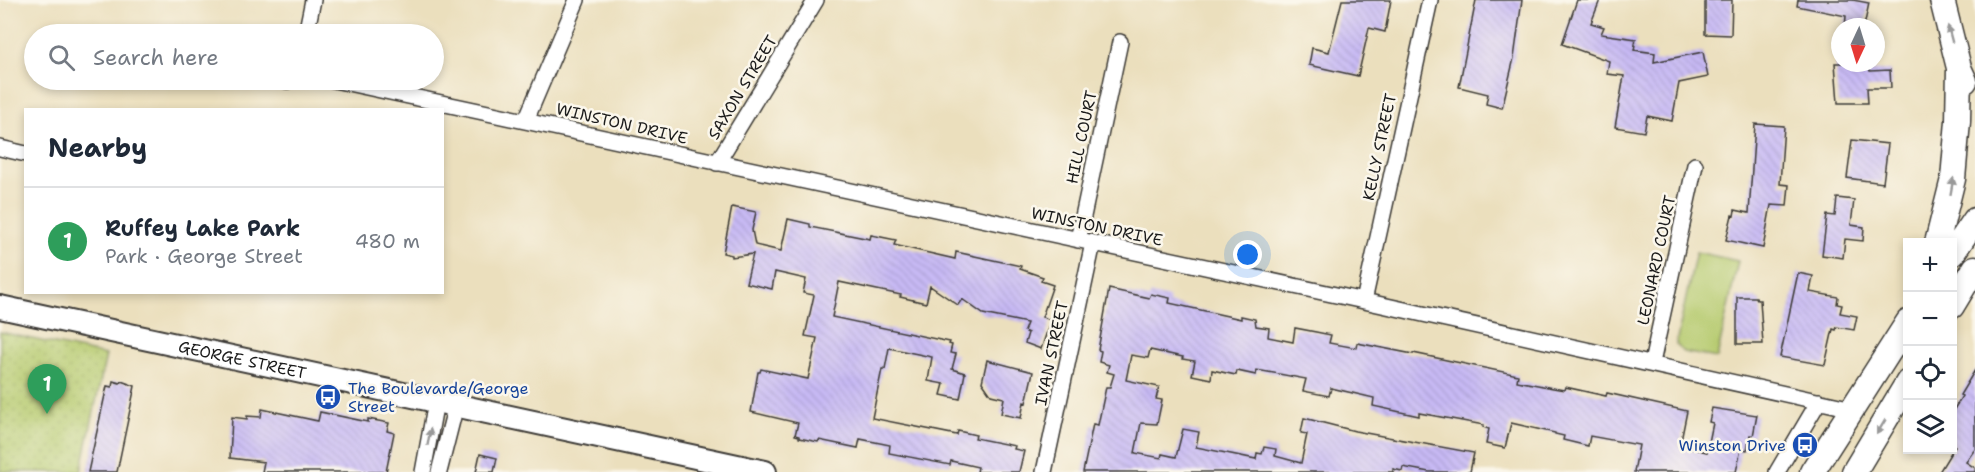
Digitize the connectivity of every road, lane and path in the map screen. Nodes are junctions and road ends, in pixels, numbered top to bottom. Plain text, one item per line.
1 (311, 0) edge
2 (577, 0) edge
3 (816, 0) edge
4 (1430, 0) edge
5 (1942, 0) edge
6 (307, 24) edge
7 (1120, 42) dead end
8 (1959, 68) junction
9 (382, 90) edge
10 (1975, 107) edge
11 (526, 120) junction
12 (0, 148) edge
13 (24, 154) edge
14 (717, 163) junction
15 (1695, 165) dead end
16 (1975, 220) edge
17 (1938, 238) edge
18 (1085, 242) junction
19 (1957, 248) edge
20 (1975, 267) edge
21 (1957, 299) edge
22 (1364, 301) junction
23 (0, 308) edge
24 (1903, 330) edge
25 (1652, 363) junction
26 (1903, 390) edge
27 (1819, 401) junction
28 (446, 403) junction
29 (1853, 409) junction
30 (423, 472) edge
31 (440, 472) edge
32 (765, 472) edge
33 (1045, 472) edge
34 (1778, 472) edge
35 (1812, 472) edge
36 (1854, 472) edge

1 - 6 street
2 - 11 street
3 - 14 street, SAXON STREET
4 - 22 street, KELLY STREET
8 -> 5 main road
7 - 18 street, HILL COURT
8 - 10 main road
17 -> 8 main road
9 - 11 street, WINSTON DRIVE
11 - 14 street, WINSTON DRIVE
12 - 13 street
14 - 18 street, WINSTON DRIVE
15 - 25 street, LEONARD COURT
16 - 19 main road
18 - 22 street, WINSTON DRIVE
18 - 33 street, IVAN STREET
20 - 21 main road
22 - 25 street, WINSTON DRIVE
23 - 28 main road, GEORGE STREET
24 - 29 main road
25 - 27 street, WINSTON DRIVE
26 -> 36 main road
27 - 29 street, WINSTON DRIVE
27 - 34 street
30 -> 28 street
28 - 31 street
28 - 32 main road, GEORGE STREET
29 - 35 main road

